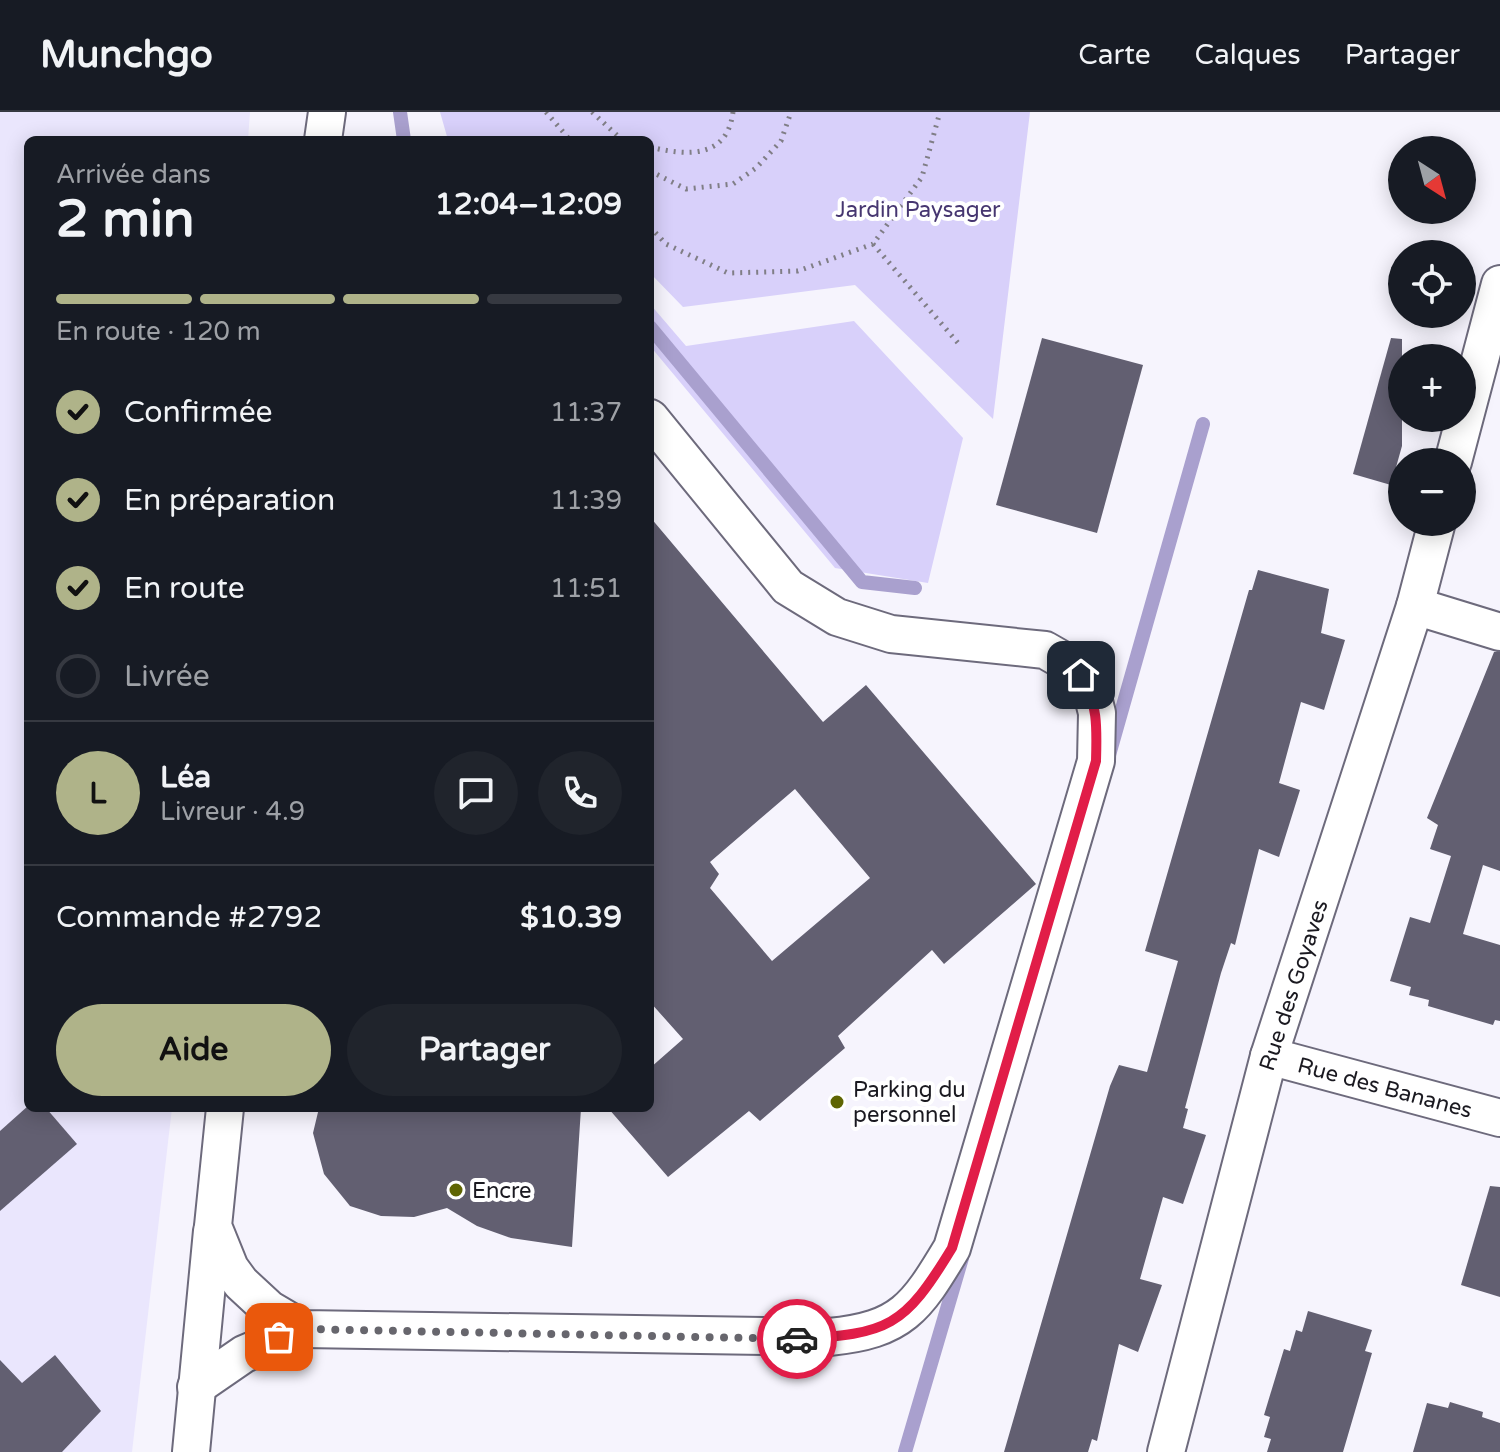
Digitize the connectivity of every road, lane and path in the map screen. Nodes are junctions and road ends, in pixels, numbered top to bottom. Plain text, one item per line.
1 (327, 112) edge
2 (546, 112) edge
3 (592, 112) edge
4 (733, 112) edge
5 (791, 112) edge
6 (940, 112) edge
7 (324, 136) edge
8 (567, 136) edge
9 (618, 136) edge
10 (654, 148) edge
11 (654, 173) edge
12 (654, 231) edge
13 (873, 244) junction
14 (1500, 284) edge
15 (958, 343) dead end
16 (654, 423) edge
17 (1457, 448) edge
18 (1433, 536) edge
19 (1415, 606) junction
20 (1500, 632) edge
21 (1269, 1056) junction
22 (225, 1112) edge
23 (1500, 1118) edge
24 (213, 1226) junction
25 (303, 1329) junction
26 (196, 1387) junction
27 (191, 1452) edge
28 (1166, 1452) edge

1 - 7 street
2 - 8 path
3 - 9 path
4 - 10 path
5 - 11 path
6 - 13 path
12 - 13 path
13 - 15 path
14 - 17 street
16 - 25 street
18 - 19 street, Rue des Goyaves
19 - 20 street
19 - 21 street, Rue des Goyaves
21 - 23 street, Rue des Bananes
21 - 28 street, Rue des Goyaves
22 - 24 street
24 - 25 street
24 - 26 street
25 - 26 street
26 - 27 street

